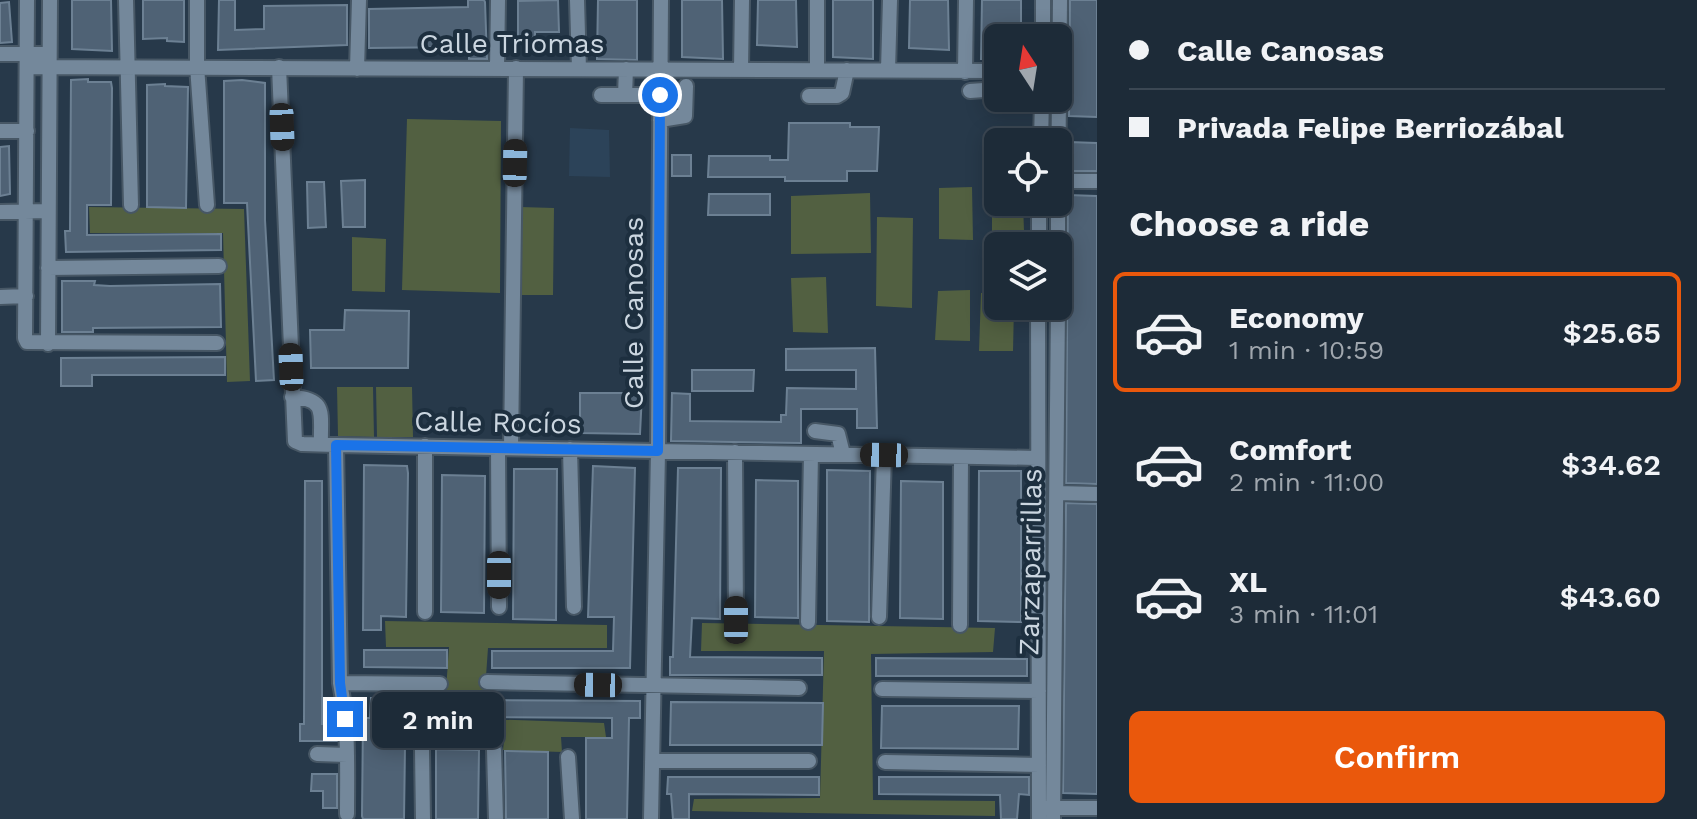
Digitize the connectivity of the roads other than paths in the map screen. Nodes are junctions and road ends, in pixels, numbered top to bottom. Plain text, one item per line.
1 (27, 0) edge
2 (50, 0) edge
3 (126, 0) edge
4 (197, 0) edge
5 (359, 0) edge
6 (498, 0) edge
7 (577, 0) edge
8 (661, 0) edge
9 (742, 0) edge
10 (817, 0) edge
11 (890, 0) edge
12 (966, 0) edge
13 (1043, 0) edge
14 (1060, 0) edge
15 (1043, 24) edge
16 (0, 54) edge
17 (49, 60) junction
18 (27, 61) junction
19 (126, 66) junction
20 (197, 66) junction
21 (279, 67) junction
22 (497, 68) junction
23 (516, 68) junction
24 (357, 69) junction
25 (579, 69) junction
26 (626, 69) junction
27 (661, 69) junction
28 (741, 70) junction
29 (817, 70) junction
30 (847, 70) junction
31 (888, 70) junction
32 (984, 71) edge
33 (965, 72) junction
34 (686, 86) dead end
35 (984, 90) edge
36 (970, 91) dead end
37 (601, 95) dead end
38 (625, 95) junction
39 (660, 95) junction
40 (809, 96) dead end
41 (660, 120) junction
42 (1059, 128) edge
43 (0, 131) edge
44 (27, 131) junction
45 (1072, 181) edge
46 (1097, 181) edge
47 (131, 205) dead end
48 (207, 205) dead end
49 (26, 211) junction
50 (48, 211) junction
51 (0, 212) edge
52 (219, 266) dead end
53 (48, 268) junction
54 (26, 296) junction
55 (0, 297) edge
56 (1038, 320) edge
57 (1058, 320) edge
58 (217, 343) dead end
59 (48, 344) junction
60 (292, 397) junction
61 (815, 431) dead end
62 (329, 444) junction
63 (425, 446) junction
64 (504, 448) junction
65 (570, 449) junction
66 (658, 451) junction
67 (735, 452) junction
68 (811, 454) junction
69 (843, 454) junction
70 (884, 455) junction
71 (961, 457) junction
72 (1037, 458) junction
73 (1057, 493) junction
74 (1097, 494) edge
75 (499, 607) dead end
76 (574, 607) dead end
77 (425, 612) dead end
78 (879, 617) dead end
79 (736, 620) dead end
80 (808, 622) dead end
81 (960, 625) dead end
82 (487, 682) dead end
83 (340, 683) junction
84 (440, 684) dead end
85 (654, 686) junction
86 (799, 688) dead end
87 (882, 689) dead end
88 (1039, 691) junction
89 (422, 750) dead end
90 (494, 750) dead end
91 (317, 754) dead end
92 (347, 755) junction
93 (568, 757) dead end
94 (652, 761) junction
95 (809, 761) dead end
96 (885, 762) dead end
97 (1039, 765) junction
98 (1097, 808) edge
99 (1046, 813) edge
100 (347, 814) dead end
101 (423, 819) edge
102 (496, 819) edge
103 (572, 819) edge
104 (651, 819) edge

1 - 18 street
2 - 17 street
3 - 19 street
4 - 20 street
5 - 24 street
6 - 22 street
7 - 25 street
8 - 27 street, Calle Canosas
9 - 28 street
10 - 29 street
11 - 31 street
12 - 33 street
13 - 15 street
14 - 42 street
16 - 18 street, Calle Triomas
17 - 18 street, Calle Triomas
17 - 19 street, Calle Triomas
17 - 50 street
18 - 44 street
19 - 20 street, Calle Triomas
19 - 47 street
20 - 21 street, Calle Triomas
20 - 48 street
21 - 24 street, Calle Triomas
21 - 60 street
22 - 23 street, Calle Triomas
22 - 24 street, Calle Triomas
23 - 25 street, Calle Triomas
23 - 64 street
25 - 26 street, Calle Triomas
26 - 27 street, Calle Triomas
26 - 38 street
27 - 28 street, Calle Triomas
27 - 39 street, Calle Canosas
28 - 29 street, Calle Triomas
29 - 30 street, Calle Triomas
30 - 31 street, Calle Triomas
30 - 40 street
31 - 33 street, Calle Triomas
32 - 33 street, Calle Triomas
34 - 41 street
35 - 36 street
37 - 38 street
38 - 39 street
39 - 41 street, Calle Canosas
41 - 66 street, Calle Canosas
43 - 44 street
44 - 49 street
45 - 46 street
49 - 50 street
49 - 51 street
49 - 54 street
50 - 53 street
52 - 53 street
53 - 59 street
54 - 55 street
54 - 59 street
56 - 72 street, Zarzaparrillas
57 - 73 street, Zarzaparrillas
58 - 59 street
60 - 62 street
60 - 62 street, Calle Rocíos
61 - 69 street
62 - 63 street, Calle Rocíos
62 - 83 street
63 - 64 street, Calle Rocíos
63 - 77 street
64 - 65 street, Calle Rocíos
64 - 75 street
65 - 66 street, Calle Rocíos
65 - 76 street
66 - 67 street, Calle Rocíos
66 - 85 street, Calle Canosas
67 - 68 street, Calle Rocíos
67 - 79 street
68 - 69 street, Calle Rocíos
68 - 80 street
69 - 70 street, Calle Rocíos
70 - 71 street, Calle Rocíos
70 - 78 street
71 - 72 street, Calle Rocíos
71 - 81 street
72 - 88 street, Zarzaparrillas
73 - 74 street
73 - 99 street, Zarzaparrillas
82 - 85 street
83 - 84 street
83 - 92 street
85 - 86 street
85 - 94 street, Calle Canosas
87 - 88 street
88 - 97 street, Zarzaparrillas
89 - 101 street
90 - 102 street
91 - 92 street
92 - 100 street
93 - 103 street
94 - 95 street
94 - 104 street, Calle Canosas
96 - 97 street
97 - 99 street, Zarzaparrillas
98 - 99 street

